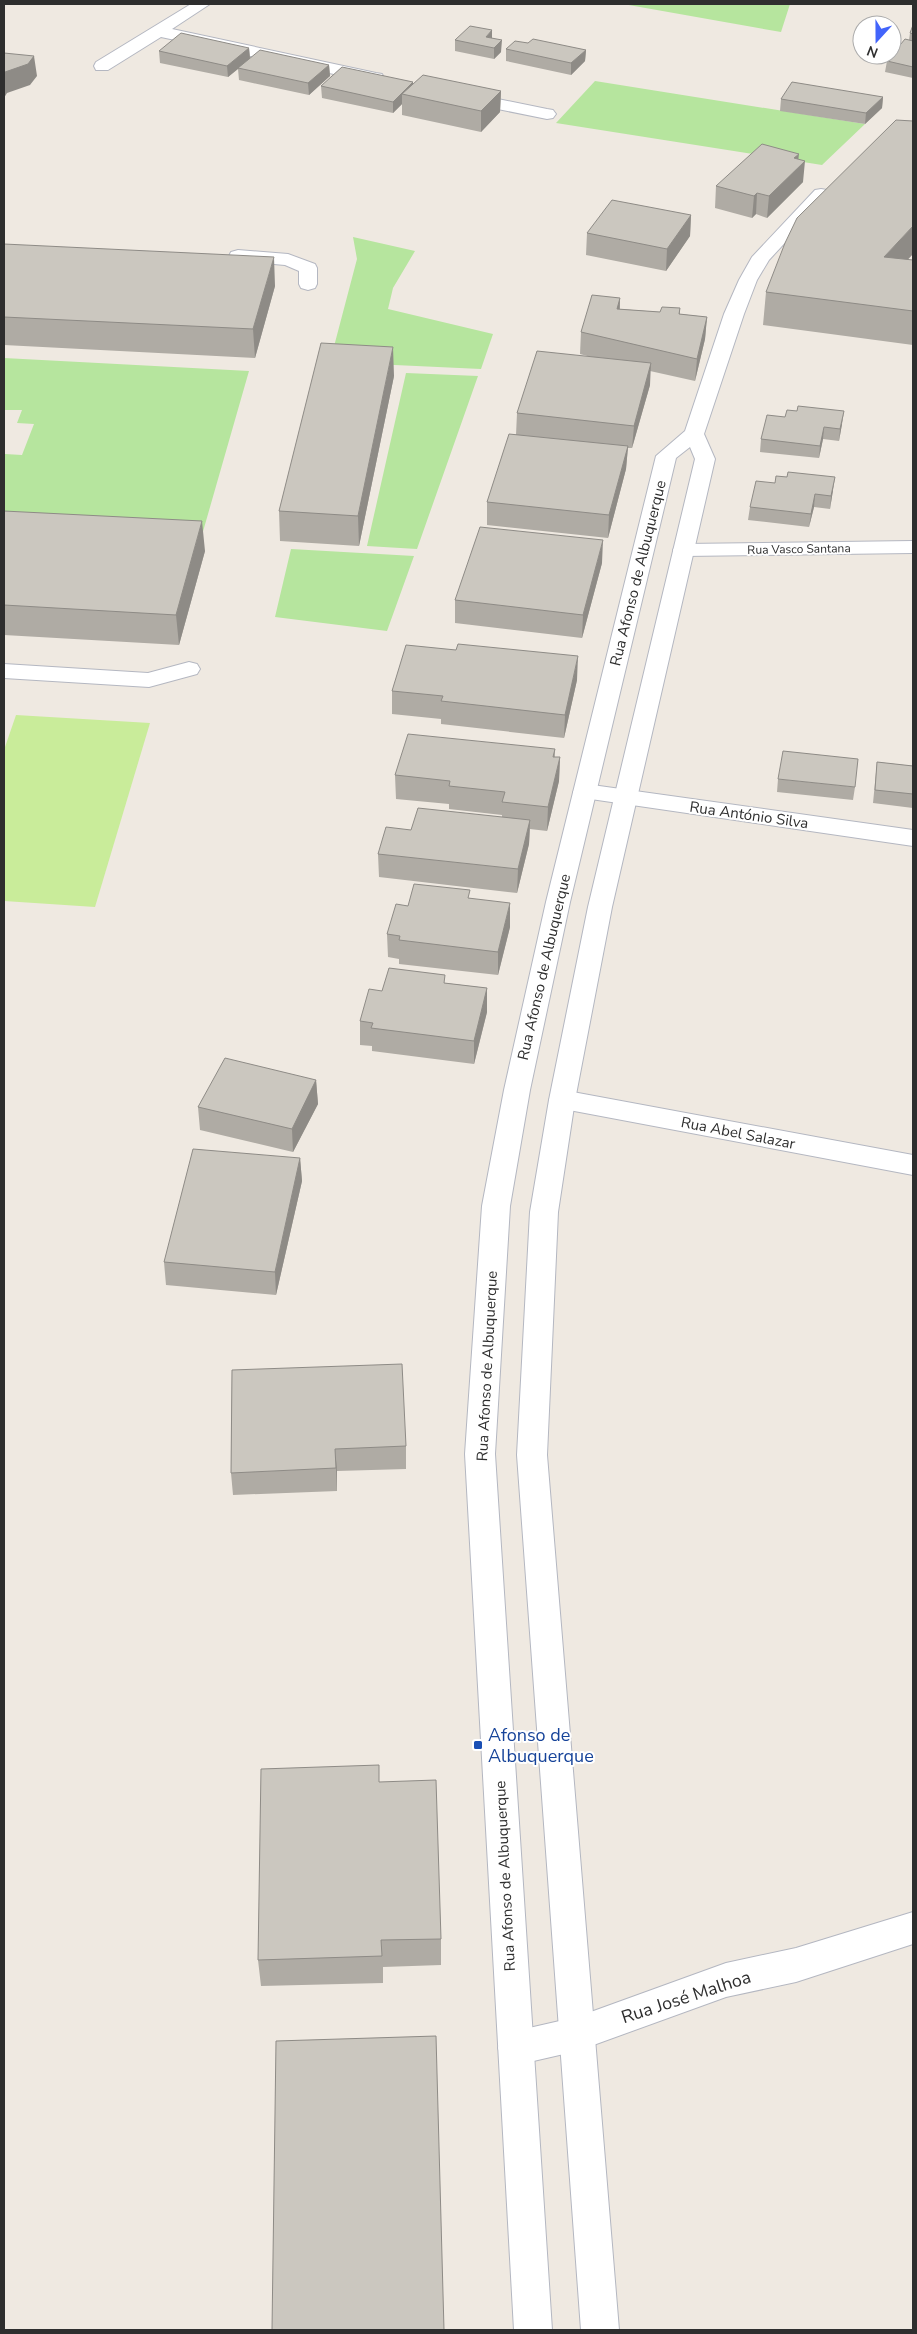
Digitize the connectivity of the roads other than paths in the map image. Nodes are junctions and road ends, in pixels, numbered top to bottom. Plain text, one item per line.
1 (202, 4) edge
2 (157, 31) junction
3 (102, 66) dead end
4 (391, 81) edge
5 (449, 94) edge
6 (546, 114) dead end
7 (834, 182) edge
8 (219, 256) edge
9 (308, 284) dead end
10 (694, 434) junction
11 (913, 547) edge
12 (684, 550) junction
13 (189, 669) dead end
14 (4, 670) edge
15 (585, 792) junction
16 (626, 798) junction
17 (913, 838) edge
18 (562, 1100) junction
19 (913, 1165) edge
20 (913, 1928) edge
21 (577, 2034) junction
22 (516, 2048) junction
23 (533, 2330) edge
24 (600, 2330) edge

1 - 2 street
2 - 3 street
2 - 4 street
5 - 6 street
7 - 10 street
8 - 9 street
10 - 12 street
10 - 15 street, Rua Afonso de Albuquerque
11 - 12 street, Rua Vasco Santana
12 - 16 street
13 - 14 street
15 - 16 street, Rua António Silva
15 - 22 street, Rua Afonso de Albuquerque
16 - 17 street, Rua António Silva
16 - 18 street
18 - 19 street, Rua Abel Salazar
18 - 21 street
20 - 21 street, Rua José Malhoa
21 - 22 street, Rua José Malhoa
21 - 24 street
22 - 23 street, Rua Afonso de Albuquerque

